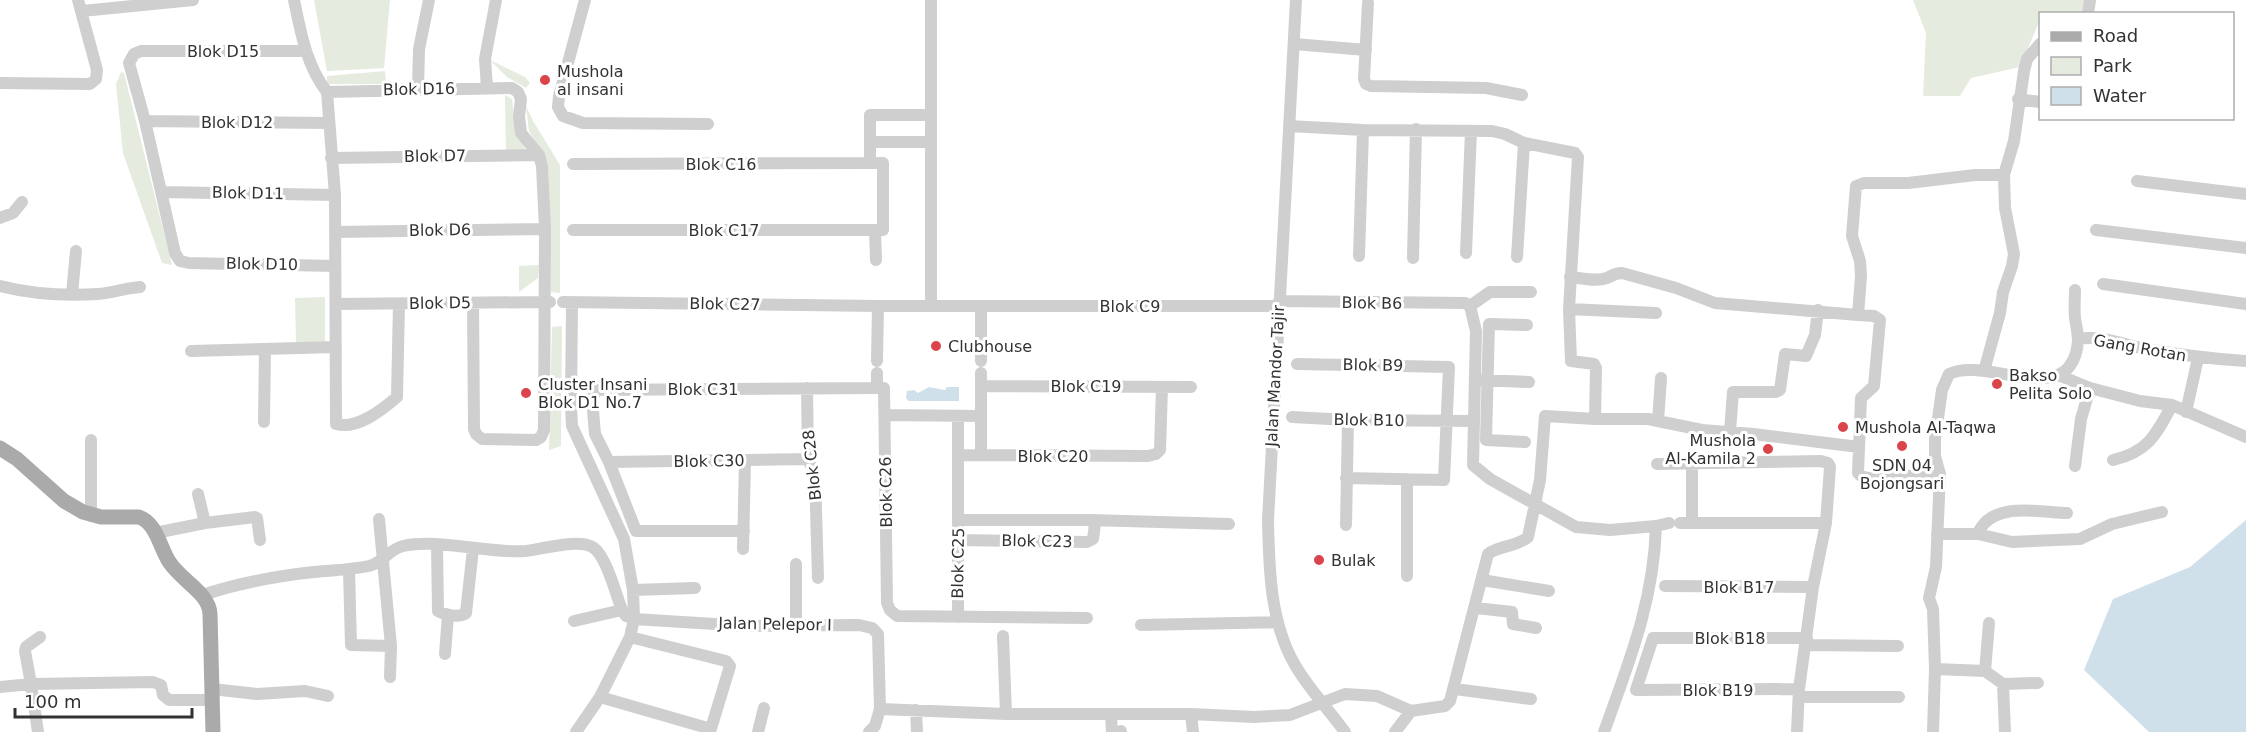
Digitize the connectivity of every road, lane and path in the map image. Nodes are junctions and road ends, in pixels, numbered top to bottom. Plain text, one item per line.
1 (193, 0) edge
2 (294, 0) edge
3 (429, 0) edge
4 (496, 0) edge
5 (585, 0) edge
6 (931, 0) edge
7 (1296, 0) edge
8 (1368, 3) dead end
9 (80, 5) edge
10 (1294, 44) junction
11 (2039, 45) edge
12 (1366, 50) junction
13 (305, 51) junction
14 (0, 83) edge
15 (487, 88) junction
16 (418, 89) junction
17 (327, 92) junction
18 (1522, 94) dead end
19 (2018, 99) junction
20 (2039, 102) edge
21 (930, 115) junction
22 (146, 121) junction
23 (329, 123) junction
24 (708, 124) dead end
25 (1289, 126) junction
26 (1363, 129) junction
27 (1416, 129) junction
28 (1472, 131) junction
29 (870, 142) junction
30 (930, 142) junction
31 (1524, 143) junction
32 (539, 155) junction
33 (331, 158) junction
34 (870, 163) junction
35 (573, 164) dead end
36 (2004, 175) junction
37 (2137, 181) dead end
38 (161, 192) junction
39 (2246, 194) edge
40 (335, 195) junction
41 (22, 202) dead end
42 (0, 218) edge
43 (545, 229) junction
44 (573, 230) dead end
45 (2096, 230) dead end
46 (876, 231) junction
47 (335, 232) junction
48 (2246, 248) edge
49 (76, 251) dead end
50 (1466, 254) dead end
51 (1359, 256) dead end
52 (1517, 257) dead end
53 (1413, 258) dead end
54 (876, 260) dead end
55 (335, 266) junction
56 (1570, 277) junction
57 (2103, 284) dead end
58 (0, 286) edge
59 (140, 288) dead end
60 (2075, 290) dead end
61 (1531, 292) dead end
62 (72, 294) junction
63 (547, 302) junction
64 (473, 303) junction
65 (336, 304) junction
66 (399, 304) junction
67 (1279, 304) junction
68 (1468, 304) junction
69 (2246, 304) edge
70 (931, 305) junction
71 (878, 306) junction
72 (981, 306) junction
73 (1569, 309) junction
74 (1818, 310) junction
75 (1656, 313) dead end
76 (1858, 315) junction
77 (1527, 325) dead end
78 (2078, 339) junction
79 (336, 347) junction
80 (265, 349) junction
81 (191, 351) dead end
82 (2198, 358) junction
83 (2246, 361) edge
84 (1297, 363) dead end
85 (1984, 371) junction
86 (981, 373) junction
87 (2058, 375) junction
88 (1661, 378) dead end
89 (1481, 380) junction
90 (1529, 382) dead end
91 (1162, 387) junction
92 (1191, 387) dead end
93 (807, 388) junction
94 (878, 388) junction
95 (2090, 388) junction
96 (2172, 405) junction
97 (2186, 412) junction
98 (885, 415) junction
99 (958, 416) junction
100 (981, 416) junction
101 (1292, 417) dead end
102 (1595, 419) junction
103 (1348, 420) junction
104 (1446, 421) junction
105 (1658, 421) junction
106 (264, 422) dead end
107 (1474, 422) junction
108 (1730, 432) junction
109 (2246, 437) edge
110 (91, 440) dead end
111 (1525, 441) dead end
112 (1859, 447) junction
113 (0, 448) edge
114 (958, 455) junction
115 (981, 455) junction
116 (808, 459) junction
117 (2113, 460) dead end
118 (745, 461) junction
119 (609, 462) junction
120 (1657, 464) dead end
121 (1692, 464) junction
122 (2075, 466) dead end
123 (1940, 474) junction
124 (1346, 478) junction
125 (1407, 479) junction
126 (198, 494) dead end
127 (1536, 503) junction
128 (2162, 512) dead end
129 (2067, 513) dead end
130 (91, 516) junction
131 (379, 519) dead end
132 (959, 520) junction
133 (1090, 520) junction
134 (205, 523) junction
135 (1229, 524) dead end
136 (1674, 524) junction
137 (1826, 524) junction
138 (1346, 525) dead end
139 (744, 531) junction
140 (155, 533) junction
141 (1937, 534) junction
142 (1978, 534) junction
143 (260, 540) dead end
144 (959, 540) junction
145 (437, 545) junction
146 (472, 549) junction
147 (743, 549) dead end
148 (383, 558) junction
149 (796, 564) dead end
150 (349, 570) junction
151 (1407, 576) dead end
152 (818, 578) dead end
153 (1482, 580) junction
154 (1665, 586) dead end
155 (1814, 587) junction
156 (695, 588) dead end
157 (633, 590) junction
158 (1549, 591) dead end
159 (202, 595) junction
160 (1476, 608) junction
161 (622, 610) junction
162 (448, 615) junction
163 (958, 617) junction
164 (1087, 618) dead end
165 (633, 619) junction
166 (574, 621) dead end
167 (1278, 622) junction
168 (1989, 623) dead end
169 (1141, 625) dead end
170 (796, 626) junction
171 (1536, 628) dead end
172 (1003, 636) dead end
173 (40, 637) dead end
174 (630, 637) junction
175 (1807, 642) junction
176 (391, 646) junction
177 (1898, 646) dead end
178 (445, 654) dead end
179 (1935, 669) junction
180 (1985, 671) junction
181 (390, 677) dead end
182 (2038, 683) dead end
183 (31, 684) junction
184 (2003, 684) junction
185 (0, 687) edge
186 (1455, 689) junction
187 (1636, 690) joint
188 (1800, 693) junction
189 (212, 695) junction
190 (328, 696) dead end
191 (600, 697) junction
192 (1899, 697) dead end
193 (1531, 699) dead end
194 (1323, 702) junction
195 (764, 708) dead end
196 (880, 709) junction
197 (916, 710) junction
198 (1411, 711) junction
199 (1006, 714) junction
200 (1111, 714) junction
201 (1191, 714) junction
202 (711, 731) edge
203 (38, 732) edge
204 (213, 732) edge
205 (576, 732) edge
206 (758, 732) edge
207 (869, 732) edge
208 (917, 732) edge
209 (1118, 732) edge
210 (1192, 732) edge
211 (1346, 732) edge
212 (1395, 732) edge
213 (1604, 732) edge
214 (1797, 732) edge
215 (1933, 732) edge
216 (2006, 732) edge

1 - 9 street
2 - 13 street
3 - 16 street
4 - 15 street
5 - 24 street
6 - 21 street
7 - 10 street, Jalan Mandor Tajir
8 - 12 street
9 - 14 street
10 - 12 street
10 - 25 street, Jalan Mandor Tajir
11 - 19 street
12 - 18 street
13 - 17 street
13 - 22 street, Blok D15
15 - 16 street, Blok D16
15 - 32 street, Blok D16
16 - 17 street, Blok D16
17 - 23 street
19 - 20 street
19 - 36 street
21 - 29 street
21 - 30 street
22 - 23 street, Blok D12
22 - 38 street
23 - 33 street
25 - 26 street
25 - 67 street, Jalan Mandor Tajir
26 - 27 street
26 - 51 street
27 - 28 street
27 - 53 street
28 - 31 street
28 - 50 street
29 - 30 street
29 - 34 street
30 - 70 street
31 - 52 street
31 - 56 street
32 - 33 street, Blok D7
32 - 43 street
33 - 40 street
34 - 35 street, Blok C16
34 - 46 street
36 - 76 street
36 - 85 street
37 - 39 street
38 - 40 street, Blok D11
38 - 55 street, Blok D10
40 - 47 street
41 - 42 street
43 - 47 street, Blok D6
43 - 63 street
44 - 46 street, Blok C17
45 - 48 street
46 - 54 street
47 - 55 street
49 - 62 street
55 - 65 street
56 - 73 street
56 - 74 street
57 - 69 street
58 - 62 street
59 - 62 street
60 - 78 street
61 - 68 street
63 - 64 street, Blok D5
63 - 64 street
64 - 66 street, Blok D5
65 - 66 street, Blok D5
65 - 79 street
66 - 79 street
67 - 68 street, Blok B6
67 - 72 street, Blok C9
67 - 167 street, Jalan Mandor Tajir
68 - 89 street
70 - 71 street, Blok C27
70 - 72 street, Blok C9
71 - 94 street
71 - 157 street, Blok C27
72 - 86 street
73 - 75 street
73 - 102 street
74 - 76 street
74 - 108 street
76 - 112 street
77 - 89 street
78 - 82 street, Gang Rotan
78 - 87 street, Gang Rotan
79 - 80 street
80 - 81 street
80 - 106 street
82 - 83 street, Gang Rotan
82 - 97 street
84 - 104 street, Blok B9
85 - 87 street
85 - 123 street
86 - 91 street, Blok C19
86 - 100 street
87 - 95 street
88 - 105 street
89 - 90 street
89 - 107 street
89 - 111 street
91 - 92 street, Blok C19
91 - 115 street, Blok C20
93 - 94 street, Blok C31
93 - 116 street, Blok C28
93 - 119 street, Blok C31
94 - 98 street, Blok C26
95 - 96 street
95 - 122 street
96 - 97 street
96 - 117 street
97 - 109 street
98 - 99 street
98 - 163 street, Blok C26
99 - 100 street
99 - 114 street, Blok C25
100 - 115 street
101 - 103 street, Blok B10
102 - 105 street
102 - 127 street
103 - 104 street, Blok B10
103 - 124 street
104 - 107 street, Blok B10
104 - 125 street
105 - 108 street
107 - 127 street
108 - 112 street
110 - 130 street
112 - 123 street
113 - 130 main road
114 - 115 street, Blok C20
114 - 132 street, Blok C25
116 - 118 street, Blok C30
116 - 152 street, Blok C28
118 - 119 street, Blok C30
118 - 139 street
119 - 139 street
120 - 121 street
121 - 136 street
121 - 137 street
123 - 141 street
124 - 125 street
124 - 138 street
125 - 151 street
126 - 134 street
127 - 136 street
127 - 153 street
128 - 142 street
129 - 142 street
130 - 140 main road
131 - 148 street
132 - 133 street, Blok C23
132 - 144 street, Blok C25
133 - 135 street, Blok C23
133 - 144 street, Blok C23
134 - 140 street
134 - 143 street
136 - 137 street
136 - 213 street
137 - 155 street
139 - 147 street
140 - 159 main road
141 - 142 street
141 - 179 street
144 - 163 street, Blok C25
145 - 146 street
145 - 148 street
145 - 162 street
146 - 161 street
146 - 162 street
148 - 150 street
148 - 176 street
149 - 170 street
150 - 159 street
150 - 176 street
153 - 158 street
153 - 160 street
154 - 155 street, Blok B17
155 - 175 street
156 - 157 street
157 - 165 street
159 - 189 main road
160 - 171 street
160 - 186 street
161 - 165 street
161 - 166 street
162 - 178 street
163 - 164 street, Blok C25
165 - 170 street, Jalan Pelepor I
165 - 174 street
167 - 169 street
167 - 194 street, Jalan Mandor Tajir
168 - 180 street
170 - 196 street, Jalan Pelepor I
172 - 199 street
173 - 183 street
174 - 191 street
174 - 202 street
175 - 177 street, Blok B18
175 - 187 street, Blok B18
175 - 188 street
176 - 181 street
179 - 180 street
179 - 215 street
180 - 184 street
182 - 184 street
183 - 185 street
183 - 189 street
183 - 203 street
184 - 216 street
186 - 193 street
186 - 198 street
187 - 188 street, Blok B19
188 - 192 street, Blok B19
188 - 214 street
189 - 190 street
189 - 204 main road
191 - 202 street
191 - 205 street
194 - 198 street
194 - 201 street
194 - 211 street, Jalan Mandor Tajir
195 - 206 street
196 - 197 street
196 - 207 street
197 - 199 street
197 - 208 street
198 - 212 street
199 - 200 street
200 - 201 street
200 - 209 street
201 - 210 street

